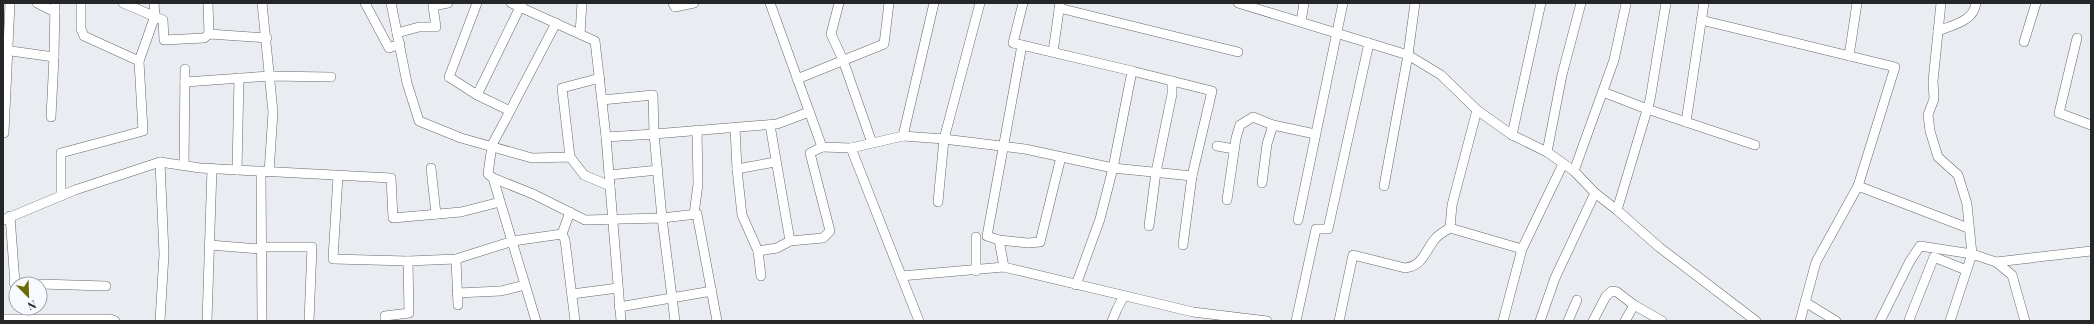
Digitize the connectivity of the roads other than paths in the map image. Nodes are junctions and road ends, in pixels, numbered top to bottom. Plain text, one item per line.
1 (10, 3) edge
2 (37, 3) edge
3 (80, 3) edge
4 (123, 3) edge
5 (154, 3) edge
6 (208, 3) edge
7 (262, 3) edge
8 (365, 3) edge
9 (391, 3) edge
10 (448, 3) edge
11 (477, 3) edge
12 (511, 3) edge
13 (582, 3) edge
14 (673, 3) edge
15 (694, 3) edge
16 (770, 3) edge
17 (839, 3) edge
18 (889, 3) edge
19 (934, 3) edge
20 (980, 3) edge
21 (1023, 3) edge
22 (1238, 3) edge
23 (1304, 3) edge
24 (1343, 3) edge
25 (1415, 3) edge
26 (1541, 3) edge
27 (1581, 3) edge
28 (1666, 3) edge
29 (1704, 3) edge
30 (1857, 3) edge
31 (1941, 3) edge
32 (1976, 3) edge
33 (2036, 3) edge
34 (1626, 4) dead end
35 (521, 5) edge
36 (1060, 6) edge
37 (1260, 6) edge
38 (55, 8) edge
39 (155, 16) junction
40 (1701, 20) junction
41 (1301, 22) junction
42 (556, 23) junction
43 (1938, 31) junction
44 (397, 33) junction
45 (1337, 33) junction
46 (209, 34) junction
47 (580, 34) junction
48 (267, 38) junction
49 (2077, 38) dead end
50 (2024, 42) dead end
51 (1369, 43) junction
52 (400, 44) junction
53 (1022, 45) junction
54 (6, 51) edge
55 (1053, 52) junction
56 (1238, 52) dead end
57 (1408, 55) junction
58 (1849, 56) junction
59 (54, 57) junction
60 (843, 60) junction
61 (139, 61) junction
62 (185, 69) dead end
63 (1132, 71) junction
64 (270, 76) junction
65 (331, 77) dead end
66 (239, 78) junction
67 (600, 78) junction
68 (798, 79) junction
69 (1172, 81) junction
70 (185, 82) junction
71 (1603, 92) junction
72 (477, 95) junction
73 (602, 100) junction
74 (1647, 109) junction
75 (1476, 110) junction
76 (510, 111) junction
77 (809, 112) junction
78 (51, 117) dead end
79 (1686, 122) junction
80 (770, 125) junction
81 (1273, 125) junction
82 (2091, 125) edge
83 (735, 128) junction
84 (697, 130) junction
85 (4, 133) dead end
86 (654, 134) junction
87 (1315, 134) junction
88 (1512, 135) junction
89 (903, 136) junction
90 (606, 137) junction
91 (944, 139) junction
92 (872, 143) junction
93 (492, 145) junction
94 (1756, 145) dead end
95 (1217, 146) dead end
96 (822, 147) junction
97 (1004, 147) junction
98 (851, 148) junction
99 (1234, 149) junction
100 (1547, 152) junction
101 (570, 157) junction
102 (1061, 157) junction
103 (160, 162) junction
104 (776, 162) junction
105 (1563, 164) junction
106 (184, 165) junction
107 (212, 168) junction
108 (431, 168) dead end
109 (1113, 168) junction
110 (237, 170) junction
111 (658, 170) junction
112 (737, 170) junction
113 (1574, 171) junction
114 (265, 172) junction
115 (1156, 172) junction
116 (609, 175) junction
117 (338, 176) junction
118 (1192, 176) junction
119 (492, 178) junction
120 (1262, 183) dead end
121 (610, 186) junction
122 (1384, 186) dead end
123 (1858, 186) junction
124 (1595, 193) junction
125 (61, 196) junction
126 (1227, 200) dead end
127 (500, 202) junction
128 (938, 202) dead end
129 (1618, 210) junction
130 (570, 212) junction
131 (436, 214) junction
132 (694, 214) junction
133 (7, 218) edge
134 (662, 218) junction
135 (612, 220) junction
136 (1298, 220) dead end
137 (1149, 226) dead end
138 (1450, 228) junction
139 (1968, 228) junction
140 (562, 234) junction
141 (976, 237) dead end
142 (999, 240) junction
143 (513, 241) junction
144 (790, 241) junction
145 (1183, 244) dead end
146 (210, 245) junction
147 (260, 248) junction
148 (1522, 248) junction
149 (758, 251) junction
150 (2091, 251) edge
151 (1972, 254) junction
152 (456, 259) junction
153 (408, 261) junction
154 (1996, 262) junction
155 (1004, 267) junction
156 (1966, 270) junction
157 (976, 271) junction
158 (13, 276) edge
159 (761, 276) dead end
160 (901, 276) junction
161 (48, 284) edge
162 (526, 285) junction
163 (1076, 285) junction
164 (106, 286) dead end
165 (618, 288) junction
166 (712, 291) junction
167 (457, 293) junction
168 (572, 294) junction
169 (1124, 296) junction
170 (672, 298) junction
171 (1577, 300) dead end
172 (1805, 302) junction
173 (458, 305) dead end
174 (1634, 305) junction
175 (619, 307) junction
176 (3, 319) edge
177 (19, 319) edge
178 (1246, 319) edge
179 (1909, 320) dead end
180 (115, 321) edge
181 (160, 321) edge
182 (207, 321) edge
183 (262, 321) edge
184 (309, 321) edge
185 (385, 321) edge
186 (536, 321) edge
187 (575, 321) edge
188 (621, 321) edge
189 (675, 321) edge
190 (717, 321) edge
191 (919, 321) edge
192 (1112, 321) edge
193 (1267, 321) edge
194 (1296, 321) edge
195 (1339, 321) edge
196 (1503, 321) edge
197 (1540, 321) edge
198 (1568, 321) edge
199 (1593, 321) edge
200 (1624, 321) edge
201 (1662, 321) edge
202 (1756, 321) edge
203 (1800, 321) edge
204 (1836, 321) edge
205 (1880, 321) edge
206 (1950, 321) edge
207 (2025, 321) edge

1 - 54 street
2 - 38 street
3 - 61 street
4 - 39 street
5 - 39 street
6 - 46 street
7 - 48 street
8 - 52 street
9 - 44 street
10 - 44 street
11 - 72 street
12 - 35 street
13 - 47 street
14 - 15 street
16 - 68 street
17 - 60 street
18 - 60 street
19 - 89 street
20 - 91 street
21 - 53 street
22 - 37 street
23 - 41 street
24 - 45 street
25 - 57 street
26 - 88 street
27 - 100 street
28 - 74 street
29 - 40 street
30 - 58 street
31 - 43 street
32 - 43 street
33 - 50 street
34 - 71 street
35 - 42 street
35 - 72 street
36 - 55 street
36 - 56 street
37 - 41 street
38 - 59 street
39 - 46 street
39 - 61 street
40 - 58 street
40 - 79 street
41 - 45 street
42 - 47 street
42 - 76 street
43 - 139 street
44 - 52 street
45 - 51 street
45 - 87 street
46 - 48 street
47 - 67 street
48 - 64 street
49 - 82 street
51 - 57 street
51 - 194 street
52 - 93 street
53 - 55 street
53 - 97 street
54 - 59 street
54 - 85 street
55 - 63 street
57 - 75 street
57 - 122 street
58 - 123 street
59 - 78 street
60 - 68 street
60 - 92 street
61 - 125 street
62 - 70 street
63 - 69 street
63 - 109 street
64 - 65 street
64 - 66 street
64 - 114 street
66 - 70 street
66 - 110 street
67 - 73 street
67 - 101 street
68 - 77 street
69 - 115 street
69 - 118 street
70 - 106 street
71 - 74 street
71 - 113 street
72 - 76 street
73 - 86 street
73 - 90 street
74 - 79 street
74 - 129 street
75 - 88 street
75 - 138 street
76 - 93 street
77 - 80 street
77 - 96 street
79 - 94 street
80 - 83 street
80 - 104 street
81 - 87 street
81 - 99 street
81 - 120 street
83 - 84 street
83 - 112 street
84 - 86 street
84 - 132 street
86 - 90 street
86 - 111 street
87 - 136 street
88 - 100 street
89 - 91 street
89 - 92 street
90 - 116 street
91 - 97 street
91 - 128 street
92 - 98 street
93 - 101 street
93 - 119 street
95 - 99 street
96 - 98 street
96 - 144 street
97 - 102 street
97 - 142 street
98 - 160 street
99 - 126 street
100 - 105 street
101 - 121 street
102 - 109 street
102 - 142 street
103 - 106 street
103 - 125 street
103 - 181 street
104 - 112 street
104 - 144 street
105 - 113 street
105 - 148 street
106 - 107 street
107 - 110 street
107 - 146 street
108 - 131 street
109 - 115 street
109 - 163 street
110 - 114 street
111 - 116 street
111 - 134 street
112 - 149 street
113 - 124 street
114 - 117 street
114 - 147 street
115 - 118 street
115 - 137 street
116 - 121 street
117 - 131 street
117 - 153 street
118 - 145 street
119 - 127 street
119 - 130 street
121 - 135 street
123 - 139 street
123 - 172 street
124 - 129 street
124 - 197 street
125 - 133 street
127 - 131 street
127 - 143 street
129 - 202 street
130 - 135 street
130 - 140 street
132 - 134 street
132 - 166 street
133 - 158 street
134 - 135 street
134 - 170 street
135 - 165 street
138 - 148 street
138 - 195 street
139 - 151 street
140 - 143 street
140 - 168 street
141 - 157 street
142 - 155 street
143 - 152 street
143 - 162 street
144 - 149 street
146 - 147 street
146 - 182 street
147 - 183 street
147 - 184 street
148 - 196 street
149 - 159 street
150 - 154 street
151 - 154 street
151 - 156 street
151 - 205 street
152 - 153 street
152 - 167 street
153 - 185 street
154 - 207 street
155 - 157 street
155 - 163 street
156 - 179 street
156 - 206 street
157 - 160 street
160 - 191 street
161 - 164 street
162 - 167 street
162 - 186 street
163 - 169 street
165 - 168 street
165 - 175 street
166 - 170 street
166 - 190 street
167 - 173 street
168 - 187 street
169 - 178 street
169 - 192 street
170 - 175 street
170 - 189 street
171 - 198 street
172 - 203 street
172 - 204 street
174 - 199 street
174 - 200 street
174 - 201 street
175 - 188 street
176 - 177 street
177 - 180 street
178 - 193 street

